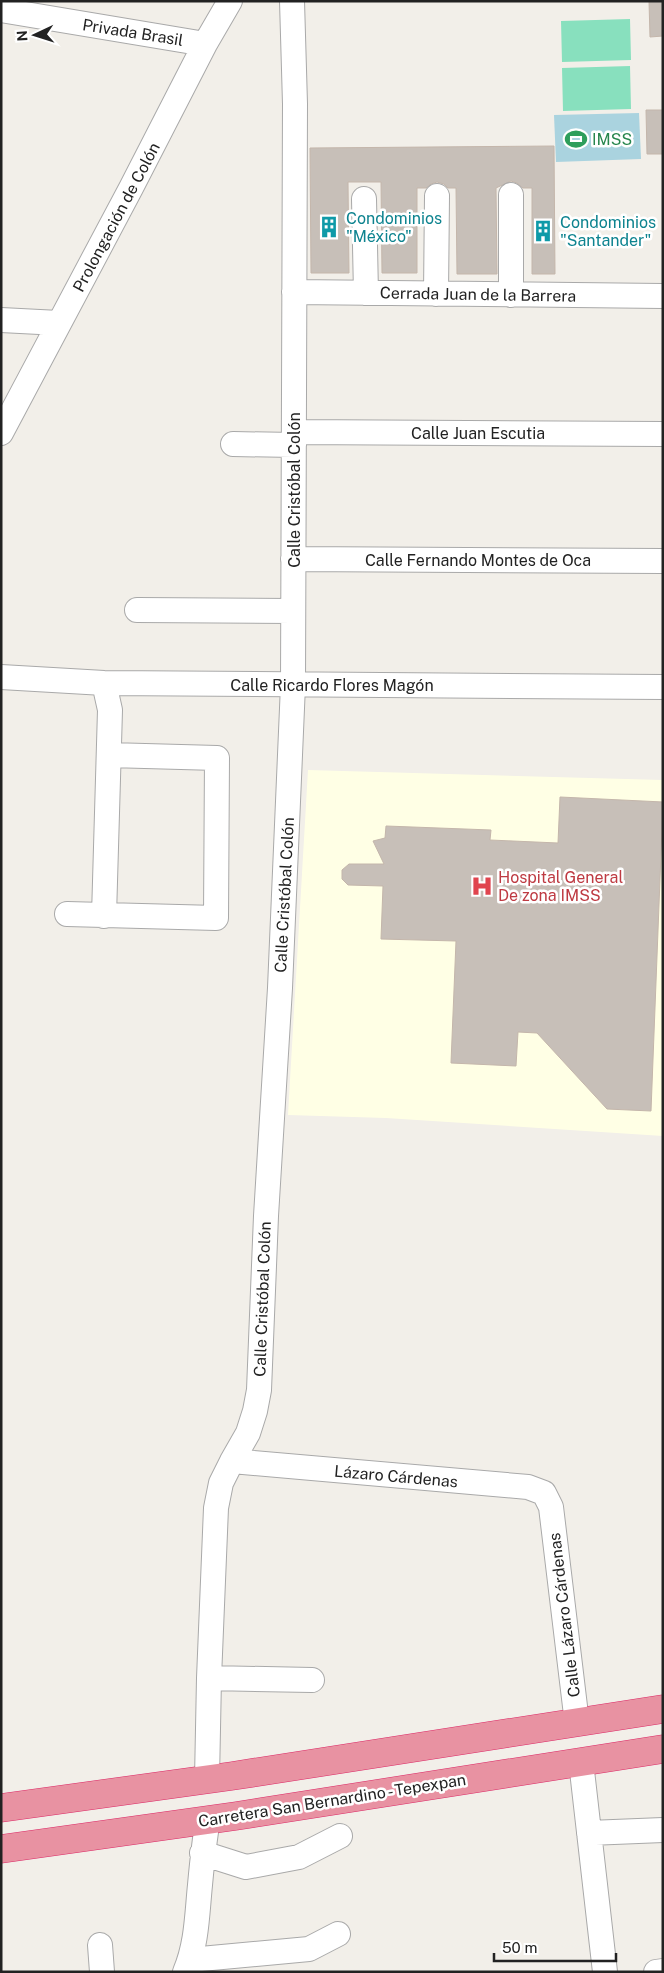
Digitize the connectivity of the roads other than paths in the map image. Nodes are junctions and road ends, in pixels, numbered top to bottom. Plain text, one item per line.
1 (230, 1) edge
2 (292, 1) edge
3 (1, 10) edge
4 (205, 44) junction
5 (511, 195) dead end
6 (437, 196) dead end
7 (364, 199) dead end
8 (294, 292) junction
9 (366, 293) junction
10 (436, 294) junction
11 (511, 295) junction
12 (663, 296) edge
13 (1, 320) edge
14 (59, 323) junction
15 (1, 433) edge
16 (663, 434) edge
17 (294, 439) junction
18 (233, 444) dead end
19 (293, 559) junction
20 (663, 561) edge
21 (137, 610) dead end
22 (293, 611) junction
23 (1, 677) edge
24 (104, 683) junction
25 (292, 686) junction
26 (663, 687) edge
27 (109, 755) junction
28 (67, 914) dead end
29 (104, 916) junction
30 (232, 1461) junction
31 (551, 1507) joint
32 (209, 1678) junction
33 (312, 1680) dead end
34 (663, 1709) edge
35 (577, 1723) junction
36 (663, 1749) edge
37 (581, 1762) junction
38 (207, 1779) junction
39 (1, 1808) edge
40 (208, 1820) junction
41 (663, 1830) edge
42 (589, 1832) junction
43 (340, 1836) dead end
44 (1, 1849) edge
45 (202, 1853) junction
46 (338, 1934) dead end
47 (100, 1945) dead end
48 (188, 1966) edge
49 (663, 1971) edge
50 (102, 1972) edge
51 (605, 1972) edge
52 (656, 1972) edge

1 - 4 street, Prolongación de Colón
2 - 8 street, Calle Cristóbal Colón
3 - 4 street, Privada Brasil
4 - 14 street, Prolongación de Colón
5 - 11 street
6 - 10 street
7 - 9 street
8 - 9 street, Cerrada Juan de la Barrera
8 - 17 street, Calle Cristóbal Colón
9 - 10 street, Cerrada Juan de la Barrera
10 - 11 street, Cerrada Juan de la Barrera
11 - 12 street, Cerrada Juan de la Barrera
13 - 14 street
14 - 15 street, Prolongación de Colón
16 - 17 street, Calle Juan Escutia
17 - 18 street, Calle Juan Escutia
17 - 19 street, Calle Cristóbal Colón
19 - 20 street, Calle Fernando Montes de Oca
19 - 22 street, Calle Cristóbal Colón
21 - 22 street
22 - 25 street, Calle Cristóbal Colón
23 - 24 street, Calle Ricardo Flores Magón
24 - 25 street, Calle Ricardo Flores Magón
24 - 27 street
25 - 26 street, Calle Ricardo Flores Magón
25 - 30 street, Calle Cristóbal Colón
27 - 29 street
27 - 29 street
28 - 29 street
30 - 31 street, Lázaro Cárdenas
30 - 32 street, Calle Cristóbal Colón
31 - 35 street, Calle Lázaro Cárdenas
32 - 33 street
32 - 38 street, Calle Cristóbal Colón
34 - 35 highway
35 - 38 highway
36 - 37 highway, Carretera San Bernardino - Tepexpan
37 - 40 highway, Carretera San Bernardino - Tepexpan
37 - 42 street
38 - 39 highway
40 - 44 highway, Carretera San Bernardino - Tepexpan
40 - 45 street
41 - 42 street
42 - 51 street
43 - 45 street
45 - 48 street
46 - 48 street
47 - 50 street
49 - 52 street

